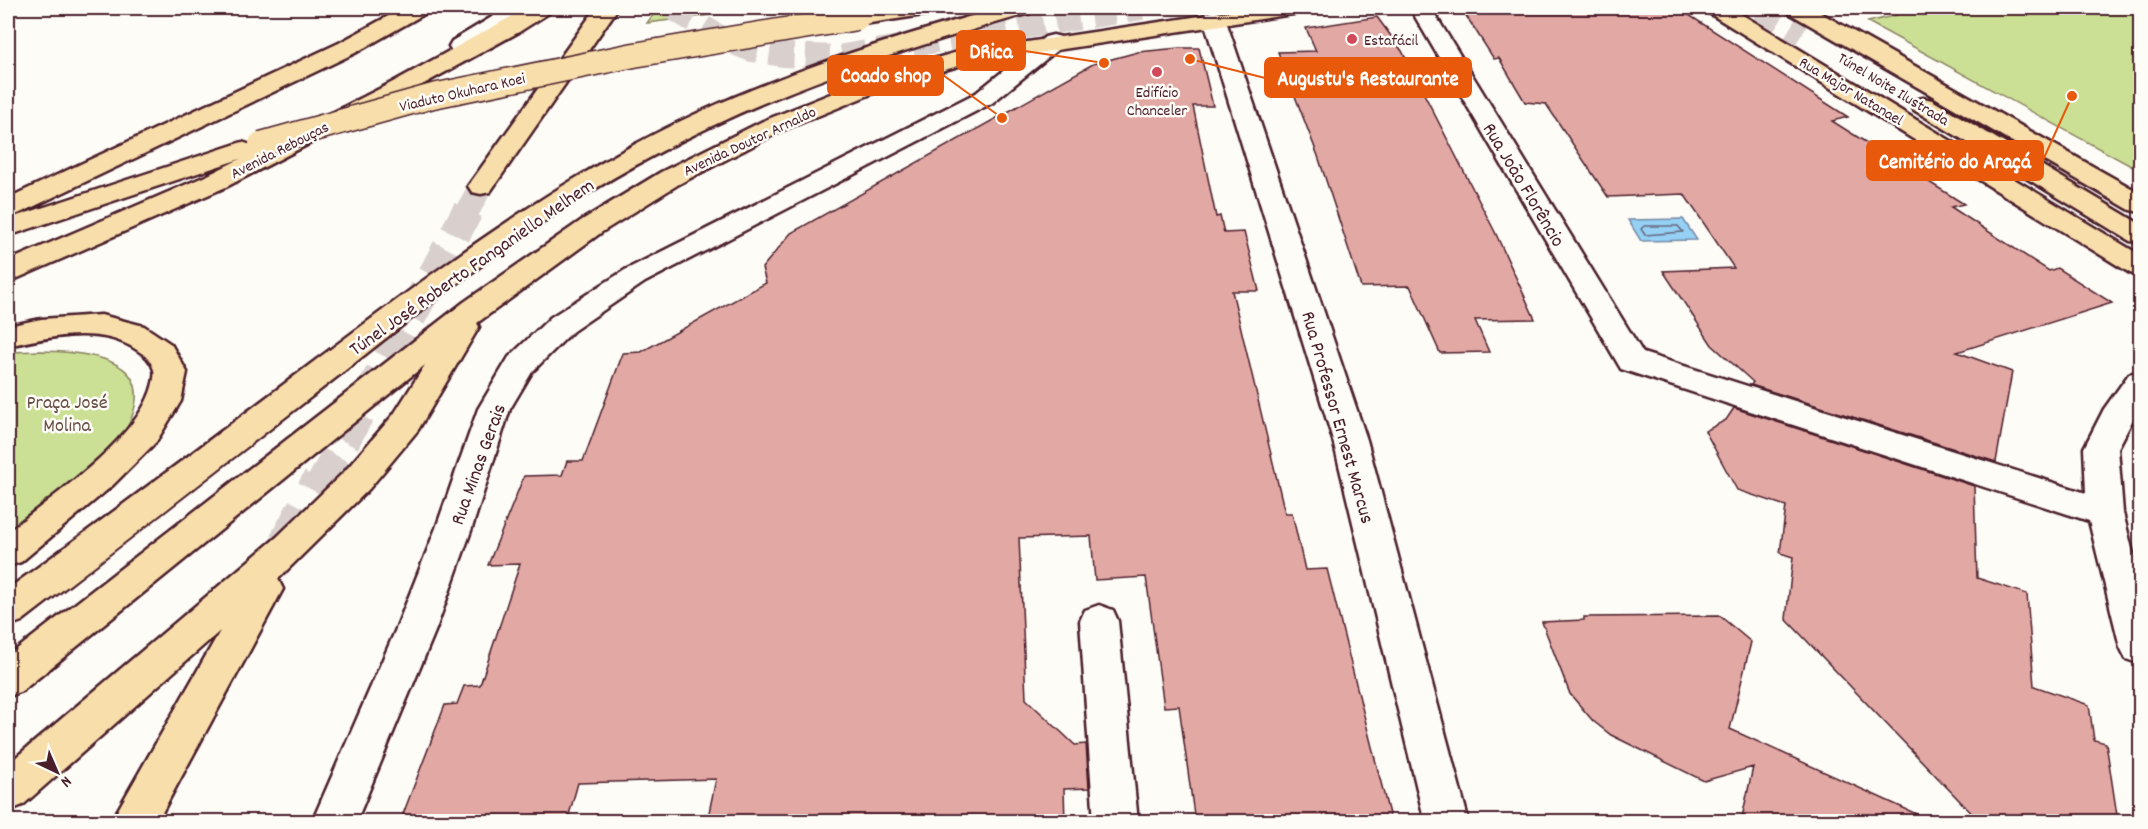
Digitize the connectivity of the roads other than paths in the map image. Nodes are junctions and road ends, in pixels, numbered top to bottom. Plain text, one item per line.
1 (418, 8) edge
2 (520, 8) edge
3 (542, 8) edge
4 (607, 8) edge
5 (930, 8) edge
6 (1022, 8) edge
7 (1293, 8) edge
8 (1420, 8) edge
9 (1717, 8) edge
10 (1738, 15) edge
11 (1799, 15) edge
12 (1214, 18) junction
13 (1053, 42) junction
14 (217, 181) junction
15 (481, 186) tunnel mouth
16 (2140, 204) edge
17 (8, 208) edge
18 (8, 228) edge
19 (2140, 235) edge
20 (2140, 267) edge
21 (8, 272) edge
22 (475, 309) junction
23 (8, 336) edge
24 (2140, 382) edge
25 (2105, 513) junction
26 (8, 552) edge
27 (264, 589) dead end
28 (8, 610) edge
29 (1099, 621) dead end
30 (2140, 647) edge
31 (8, 679) edge
32 (8, 791) edge
33 (133, 822) edge
34 (334, 822) edge
35 (1116, 822) edge
36 (1447, 822) edge

1 - 17 main road
2 - 14 street
3 - 14 main road, Avenida Rebouças
4 - 15 main road
5 - 18 main road, Viaduto Okuhara Koei, bridge
6 - 28 main road, Túnel José Roberto Fanganiello Melhem
7 - 12 main road, Avenida Doutor Arnaldo
8 - 25 street, Rua João Florêncio
9 - 10 main road, Rua Major Natanael
10 - 20 main road, Rua Major Natanael
11 - 16 main road
11 - 19 main road, Túnel Noite Ilustrada
12 - 13 main road, Avenida Doutor Arnaldo
12 - 36 street, Rua Professor Ernest Marcus
13 - 22 main road, Avenida Doutor Arnaldo
13 - 34 street, Rua Minas Gerais
14 - 21 main road, Avenida Rebouças
22 - 31 main road, Túnel José Roberto Fanganiello Melhem
22 - 32 main road
23 - 26 main road
24 - 25 street
25 - 30 street
27 - 33 main road
29 - 35 street

